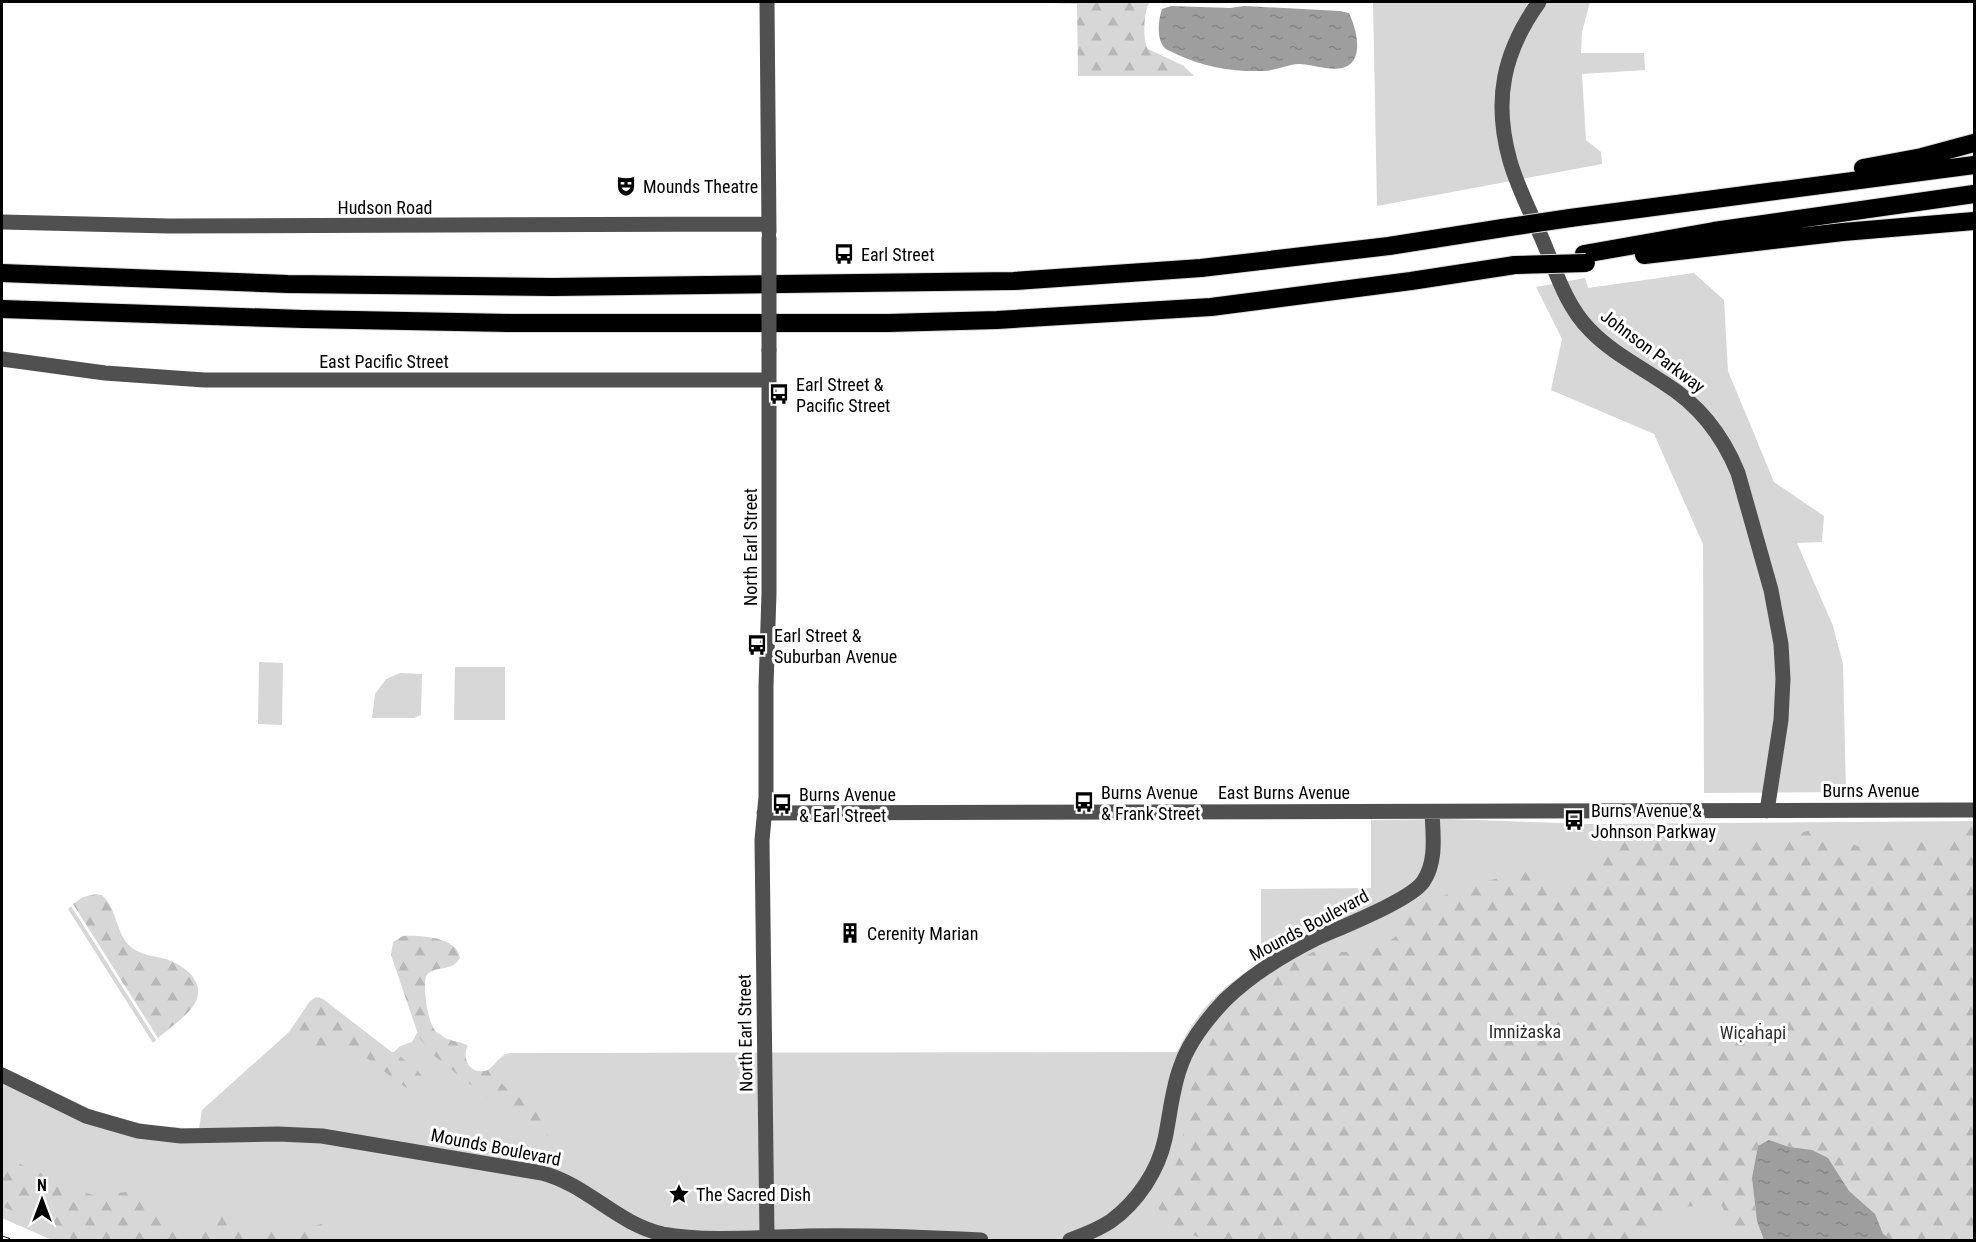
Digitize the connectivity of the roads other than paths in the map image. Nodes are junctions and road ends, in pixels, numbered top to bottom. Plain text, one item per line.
1 (767, 2) edge
2 (1539, 2) edge
3 (1974, 142) edge
4 (1974, 165) edge
5 (1974, 194) edge
6 (1658, 207) junction
7 (2, 222) edge
8 (1974, 222) edge
9 (769, 231) junction
10 (1585, 259) junction
11 (2, 273) edge
12 (2, 309) edge
13 (2, 359) edge
14 (769, 380) junction
15 (1974, 810) edge
16 (1767, 811) junction
17 (1432, 812) junction
18 (764, 813) junction
19 (2, 1075) edge
20 (766, 1237) junction
21 (981, 1240) edge
22 (1070, 1240) edge

1 - 9 street, North Earl Street
2 - 16 street, Johnson Parkway
3 - 6 highway
4 - 6 highway
5 - 10 highway
6 - 11 highway, bridge
7 - 9 street, Hudson Road
8 - 10 highway
9 - 14 street, North Earl Street, bridge
10 - 12 highway, bridge
13 - 14 street, East Pacific Street
14 - 18 street, North Earl Street
15 - 16 street, Burns Avenue
16 - 17 street, East Burns Avenue
17 - 18 street, East Burns Avenue
17 - 22 street, Mounds Boulevard
18 - 20 street, North Earl Street
19 - 20 street, Mounds Boulevard
20 - 21 street, Mounds Boulevard

